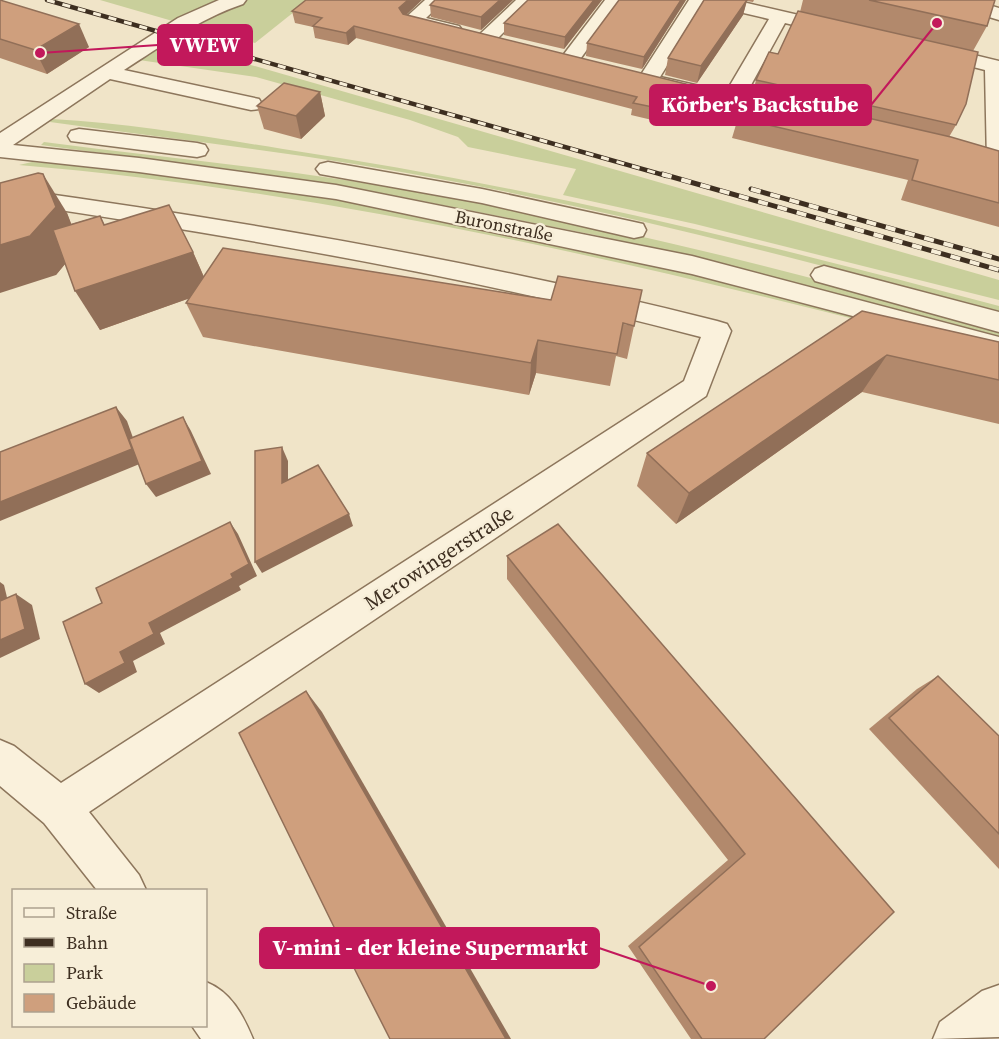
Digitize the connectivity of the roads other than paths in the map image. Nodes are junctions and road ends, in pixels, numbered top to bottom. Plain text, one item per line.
1 (237, 0) edge
2 (436, 0) edge
3 (527, 0) edge
4 (614, 0) edge
5 (698, 0) edge
6 (710, 0) edge
7 (952, 0) edge
8 (999, 14) edge
9 (780, 16) junction
10 (859, 34) edge
11 (916, 47) edge
12 (549, 53) edge
13 (571, 58) junction
14 (593, 64) edge
15 (106, 72) junction
16 (626, 74) edge
17 (648, 80) junction
18 (732, 100) junction
19 (251, 104) dead end
20 (812, 119) edge
21 (14, 129) edge
22 (0, 150) edge
23 (975, 156) edge
24 (998, 162) edge
25 (0, 202) edge
26 (999, 322) edge
27 (999, 347) edge
28 (0, 760) edge
29 (59, 808) junction
30 (122, 889) edge
31 (207, 1006) edge
32 (999, 1008) edge
33 (229, 1039) edge
34 (957, 1039) edge

1 - 15 street
2 - 3 street
4 - 13 street
5 - 17 street
6 - 9 street
7 - 8 street
9 - 10 street
9 - 18 street
11 - 24 street
12 - 13 street
13 - 14 street
15 - 19 street
15 - 21 street
16 - 17 street
17 - 18 street
18 - 20 street
21 - 26 street, Buronstraße
22 - 27 street, Buronstraße
23 - 24 street
25 - 29 street, Merowingerstraße
28 - 29 street
29 - 30 street
31 - 33 street
32 - 34 street

